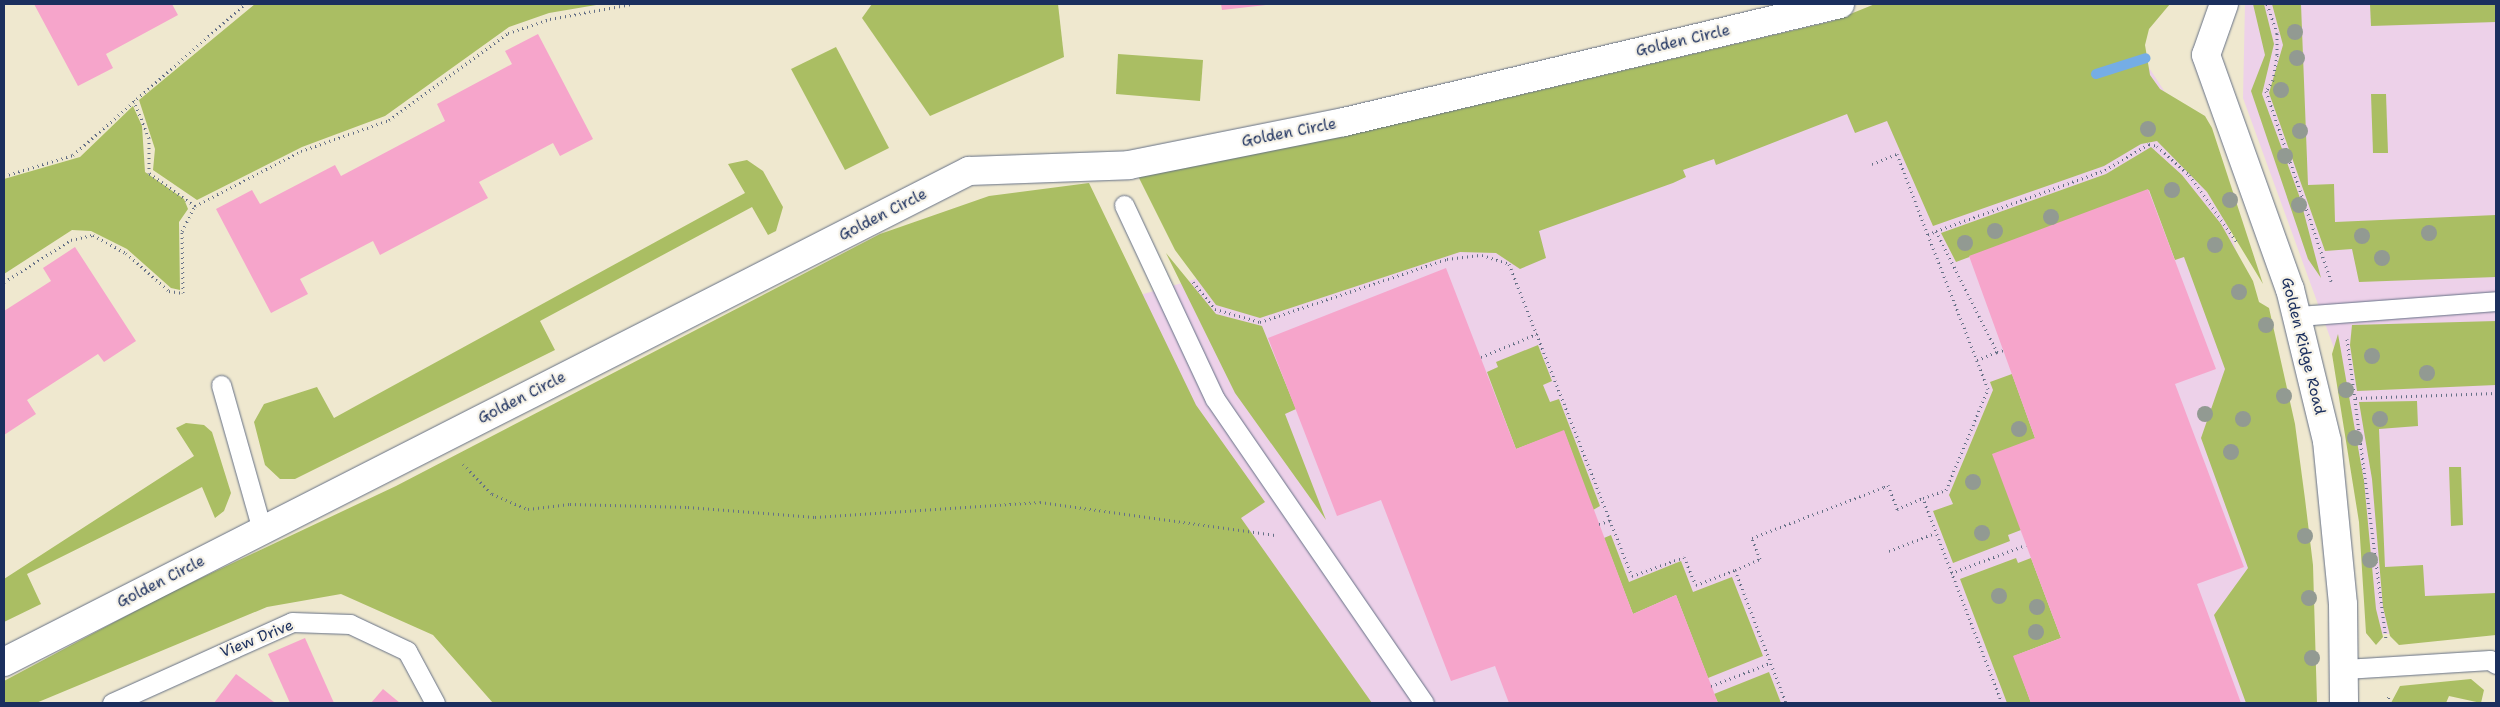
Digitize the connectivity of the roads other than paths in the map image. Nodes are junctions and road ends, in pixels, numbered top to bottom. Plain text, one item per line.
1 (1840, 4) edge
2 (2224, 4) edge
3 (1124, 205) dead end
4 (2496, 301) edge
5 (2298, 316) junction
6 (221, 385) dead end
7 (262, 530) junction
8 (4, 662) edge
9 (2496, 664) edge
10 (2345, 669) junction
11 (138, 698) edge
12 (112, 703) edge
13 (435, 703) edge
14 (1424, 703) edge
15 (2344, 703) edge

1 - 7 street, Golden Circle
2 - 5 street, Golden Ridge Road
3 - 14 lane
4 - 5 lane
5 - 10 street, Golden Ridge Road
6 - 7 lane
7 - 8 street, Golden Circle
9 - 10 lane
10 - 15 street, Golden Ridge Road
11 - 12 lane, View Drive
11 - 13 lane, View Drive

